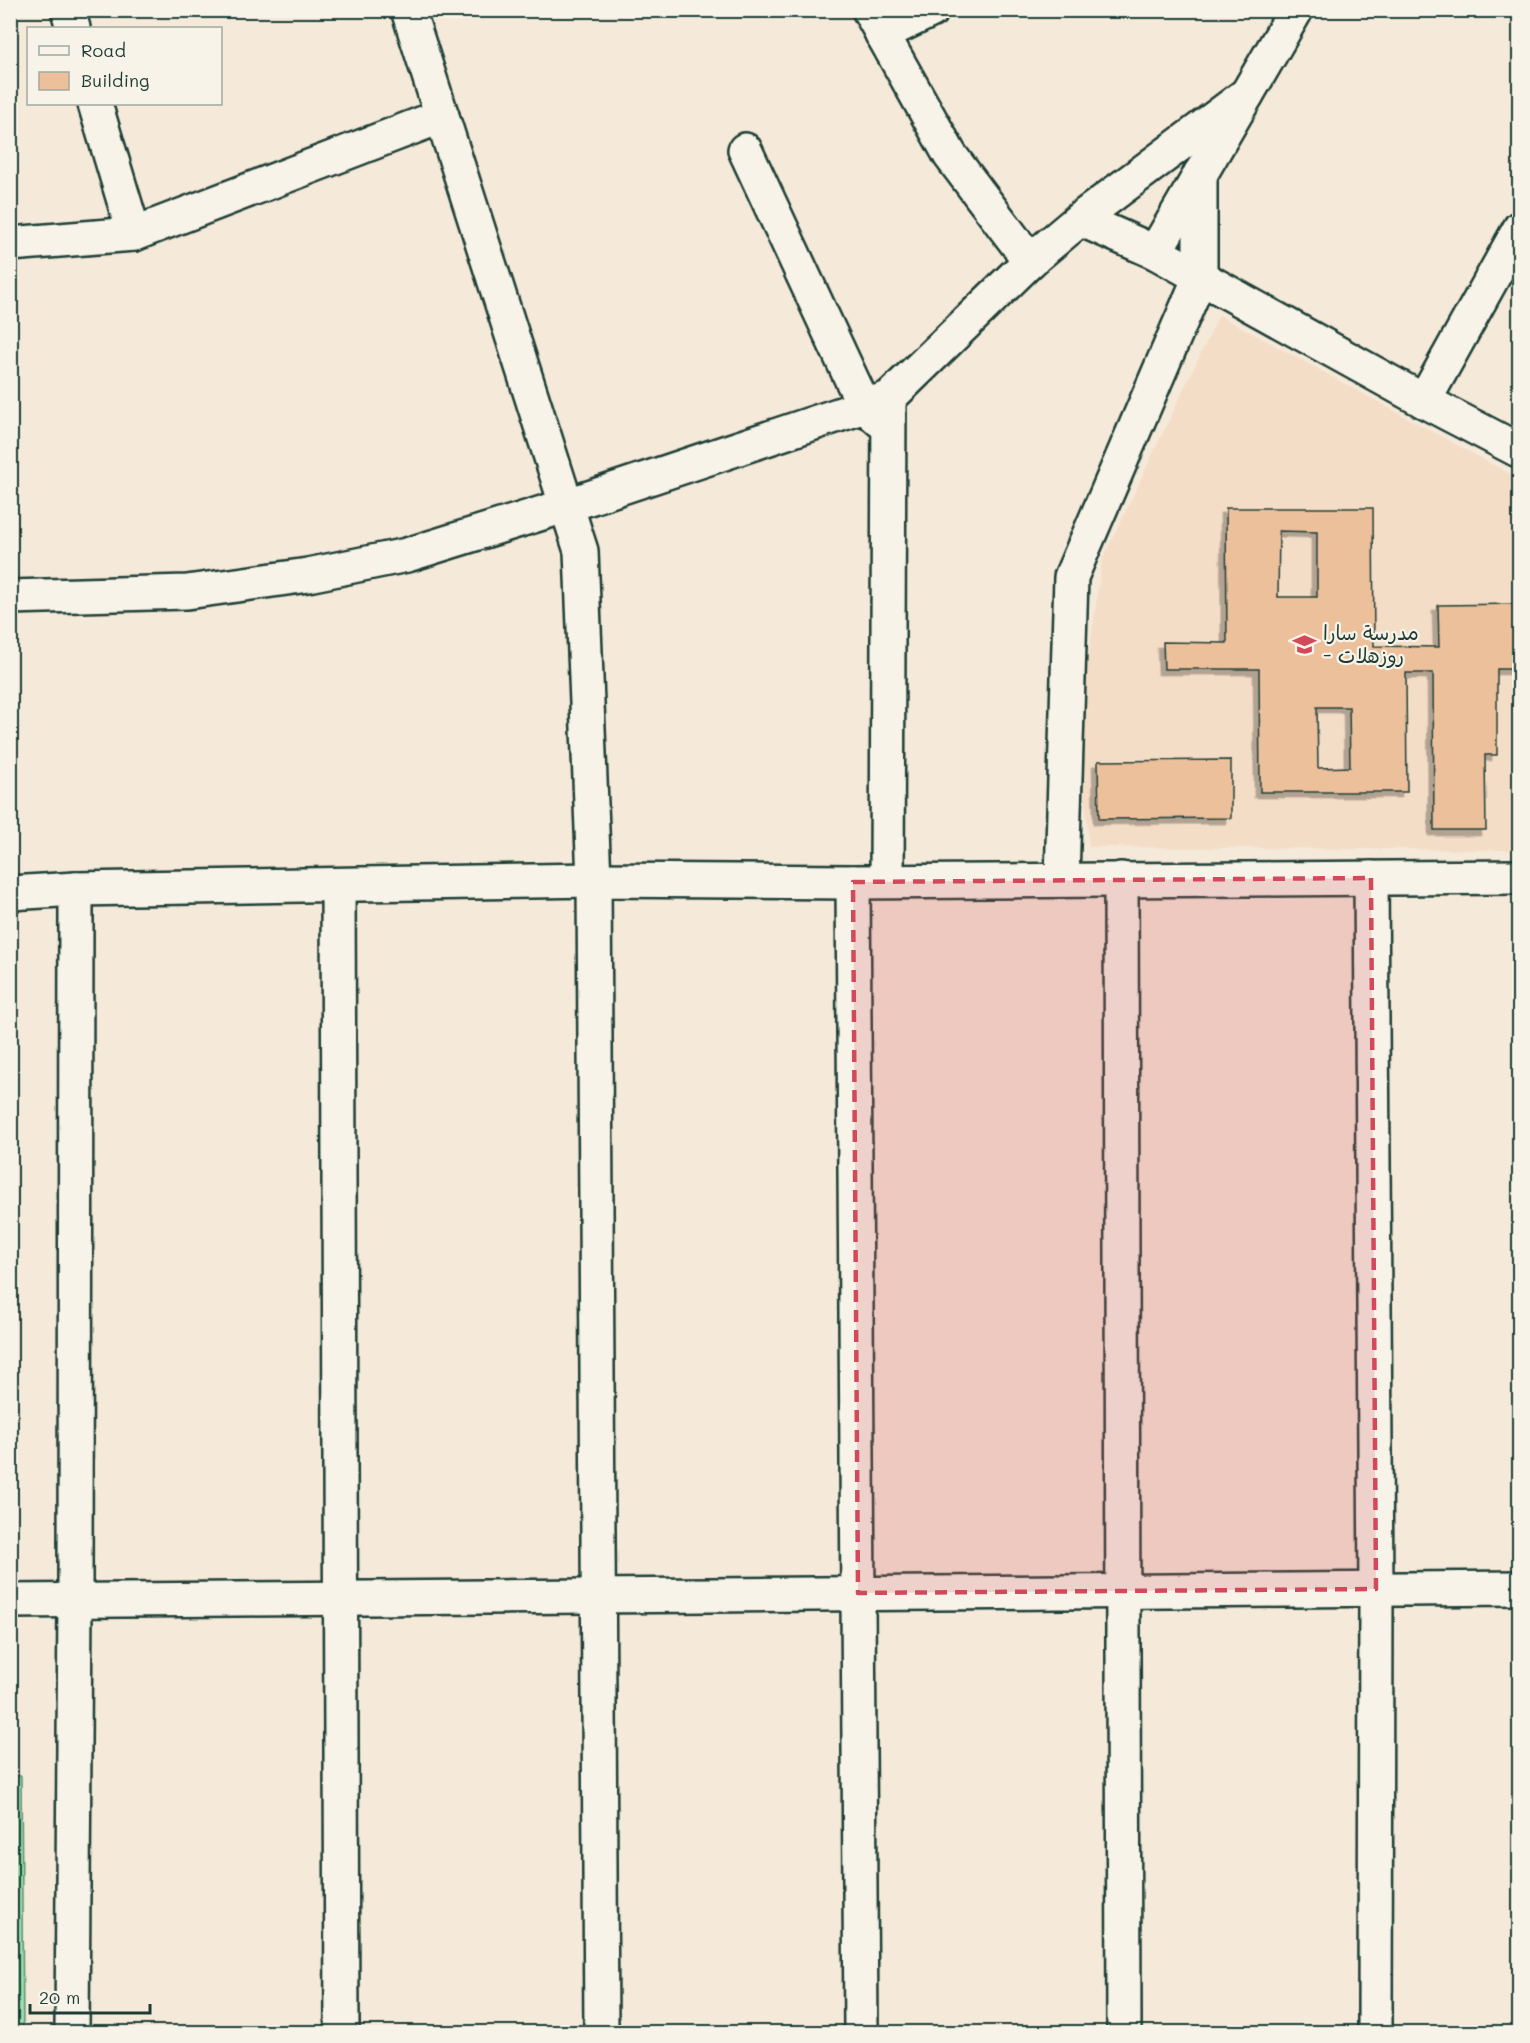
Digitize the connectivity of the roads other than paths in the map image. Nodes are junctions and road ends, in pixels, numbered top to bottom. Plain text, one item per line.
1 (68, 10) edge
2 (408, 10) edge
3 (932, 10) edge
4 (1296, 10) edge
5 (876, 22) edge
6 (73, 27) edge
7 (1247, 94) junction
8 (95, 105) edge
9 (442, 116) junction
10 (745, 150) dead end
11 (1200, 174) junction
12 (1080, 219) junction
13 (1520, 228) edge
14 (134, 234) junction
15 (10, 244) edge
16 (1155, 252) junction
17 (1030, 261) junction
18 (1200, 277) junction
19 (1424, 401) junction
20 (881, 411) junction
21 (1520, 451) edge
22 (568, 505) junction
23 (10, 597) edge
24 (1520, 877) edge
25 (1371, 878) junction
26 (1062, 879) junction
27 (1121, 879) junction
28 (594, 880) junction
29 (887, 881) junction
30 (853, 882) junction
31 (338, 885) junction
32 (76, 889) junction
33 (10, 893) edge
34 (1520, 1588) edge
35 (1376, 1589) junction
36 (1122, 1591) junction
37 (858, 1593) junction
38 (598, 1595) junction
39 (342, 1598) junction
40 (75, 1600) junction
41 (10, 1601) edge
42 (72, 2032) edge
43 (342, 2032) edge
44 (601, 2032) edge
45 (861, 2032) edge
46 (1124, 2032) edge
47 (1375, 2032) edge

1 - 6 street
2 - 9 street
3 - 5 street
4 - 7 street
5 - 17 street
7 - 11 street
7 - 12 street
8 - 14 street
9 - 14 street
9 - 22 street
10 - 20 street
11 - 16 street
11 - 18 street
12 - 16 street
12 - 17 street
13 - 19 street
14 - 15 street
16 - 18 street
17 - 20 street
18 - 19 street
18 - 26 street
19 - 21 street
20 - 22 street
20 - 29 street
22 - 23 street
22 - 28 street
24 - 25 street
25 - 27 street
25 - 35 street
26 - 27 street
26 - 29 street
27 - 36 street
28 - 30 street
28 - 31 street
28 - 38 street
29 - 30 street
30 - 37 street
31 - 32 street
31 - 39 street
32 - 33 street
32 - 40 street
34 - 35 street
35 - 36 street
35 - 47 street
36 - 37 street
36 - 46 street
37 - 38 street
37 - 45 street
38 - 39 street
38 - 44 street
39 - 40 street
39 - 43 street
40 - 41 street
40 - 42 street

